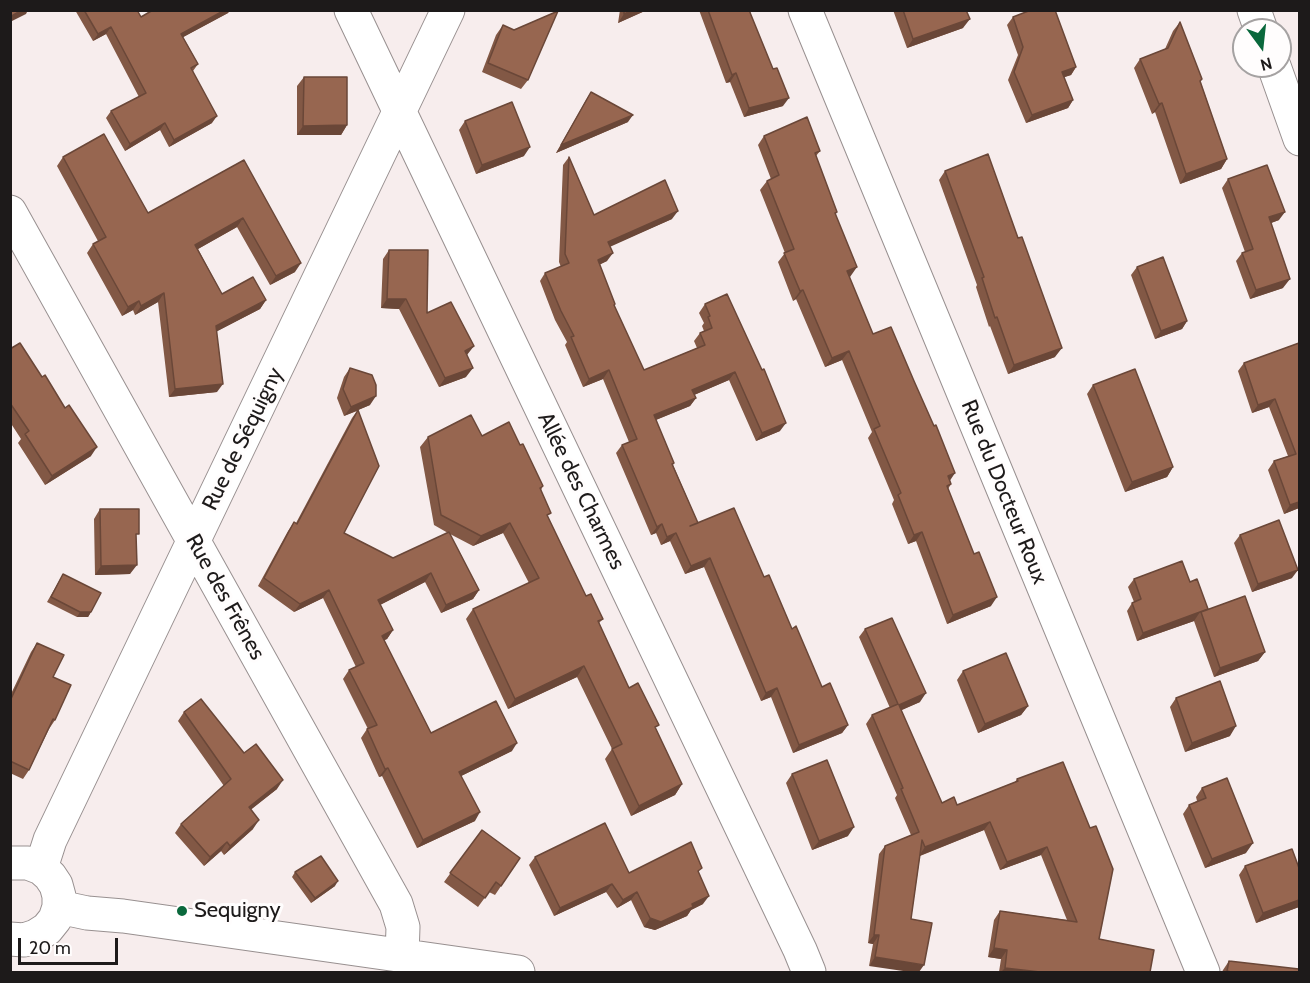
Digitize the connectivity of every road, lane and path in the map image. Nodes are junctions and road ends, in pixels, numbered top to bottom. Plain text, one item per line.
1 (351, 10) edge
2 (448, 10) edge
3 (805, 10) edge
4 (1278, 78) edge
5 (399, 111) junction
6 (1299, 140) edge
7 (10, 212) edge
8 (194, 541) junction
9 (26, 866) edge
10 (59, 907) junction
11 (11, 939) edge
12 (402, 956) junction
13 (518, 972) edge
14 (808, 972) edge
15 (1203, 972) edge

1 - 5 street, Allée des Charmes
2 - 5 street, Rue de Séquigny
3 - 15 street, Rue du Docteur Roux
4 - 6 street
5 - 8 street, Rue de Séquigny
5 - 14 street, Allée des Charmes
7 - 8 street, Rue des Frênes
8 - 9 street, Rue de Séquigny
8 - 12 street, Rue des Frênes
9 - 10 street
10 - 11 street
10 - 12 street
12 - 13 street

